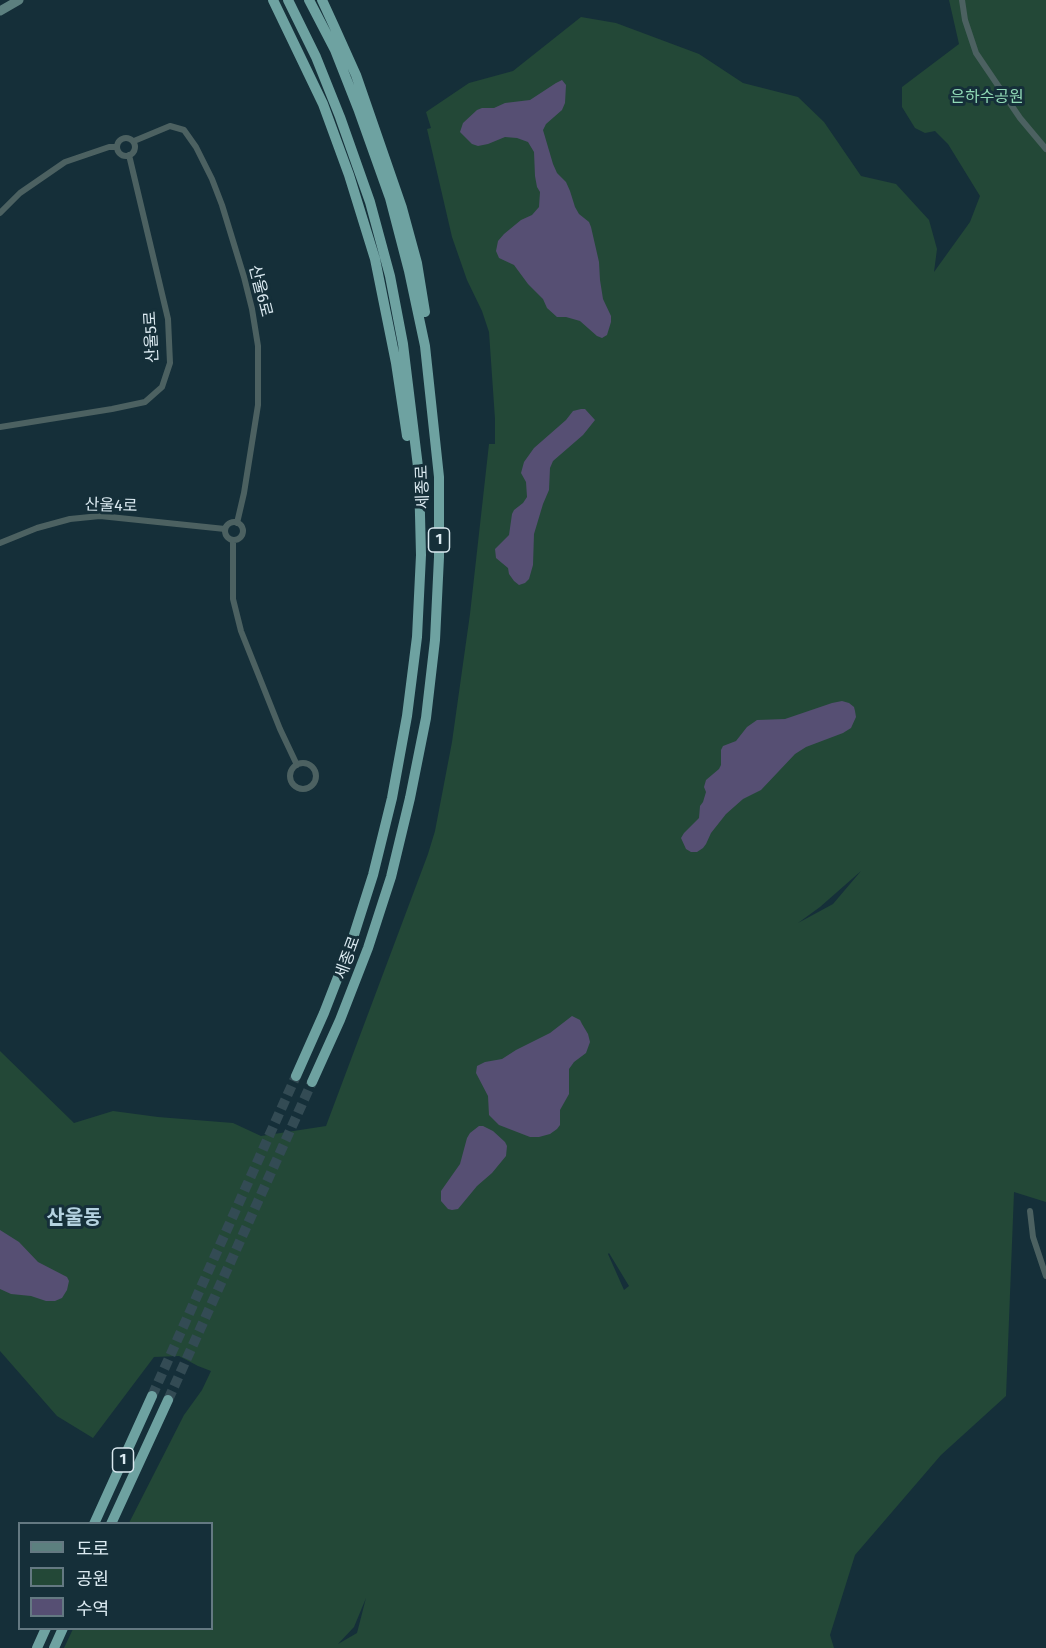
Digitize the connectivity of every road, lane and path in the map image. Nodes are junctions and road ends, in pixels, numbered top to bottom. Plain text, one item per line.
1 (19, 0) edge
2 (273, 0) edge
3 (288, 0) edge
4 (309, 0) edge
5 (321, 0) edge
6 (962, 0) edge
7 (0, 10) edge
8 (134, 141) junction
9 (117, 147) junction
10 (1046, 149) edge
11 (129, 155) junction
12 (0, 213) edge
13 (0, 427) edge
14 (237, 523) junction
15 (225, 529) junction
16 (234, 541) junction
17 (0, 543) edge
18 (421, 555) junction
19 (439, 556) junction
20 (297, 765) junction
21 (296, 1076) tunnel mouth
22 (312, 1082) tunnel mouth
23 (1030, 1211) dead end
24 (1046, 1276) edge
25 (152, 1396) tunnel mouth
26 (168, 1400) tunnel mouth
27 (95, 1522) edge
28 (112, 1522) edge
29 (45, 1630) edge
30 (63, 1630) edge
31 (37, 1648) edge
32 (54, 1648) edge

1 - 7 main road
2 - 18 highway
3 - 18 highway, 세종로 / 1
4 - 19 highway, 세종로 / 1
5 - 19 highway
6 - 10 street
8 - 9 street
8 - 11 street
8 - 14 street, 산울6로
9 - 11 street
9 - 12 street
11 - 13 street, 산울5로
14 - 15 street
14 - 16 street
15 - 16 street
15 - 17 street, 산울4로
16 - 20 street
18 - 21 highway, 세종로 / 1
19 - 22 highway, 세종로 / 1
20 - 20 street
23 - 24 street
25 - 27 highway, 1
26 - 28 highway, 1
29 - 31 highway
30 - 32 highway

